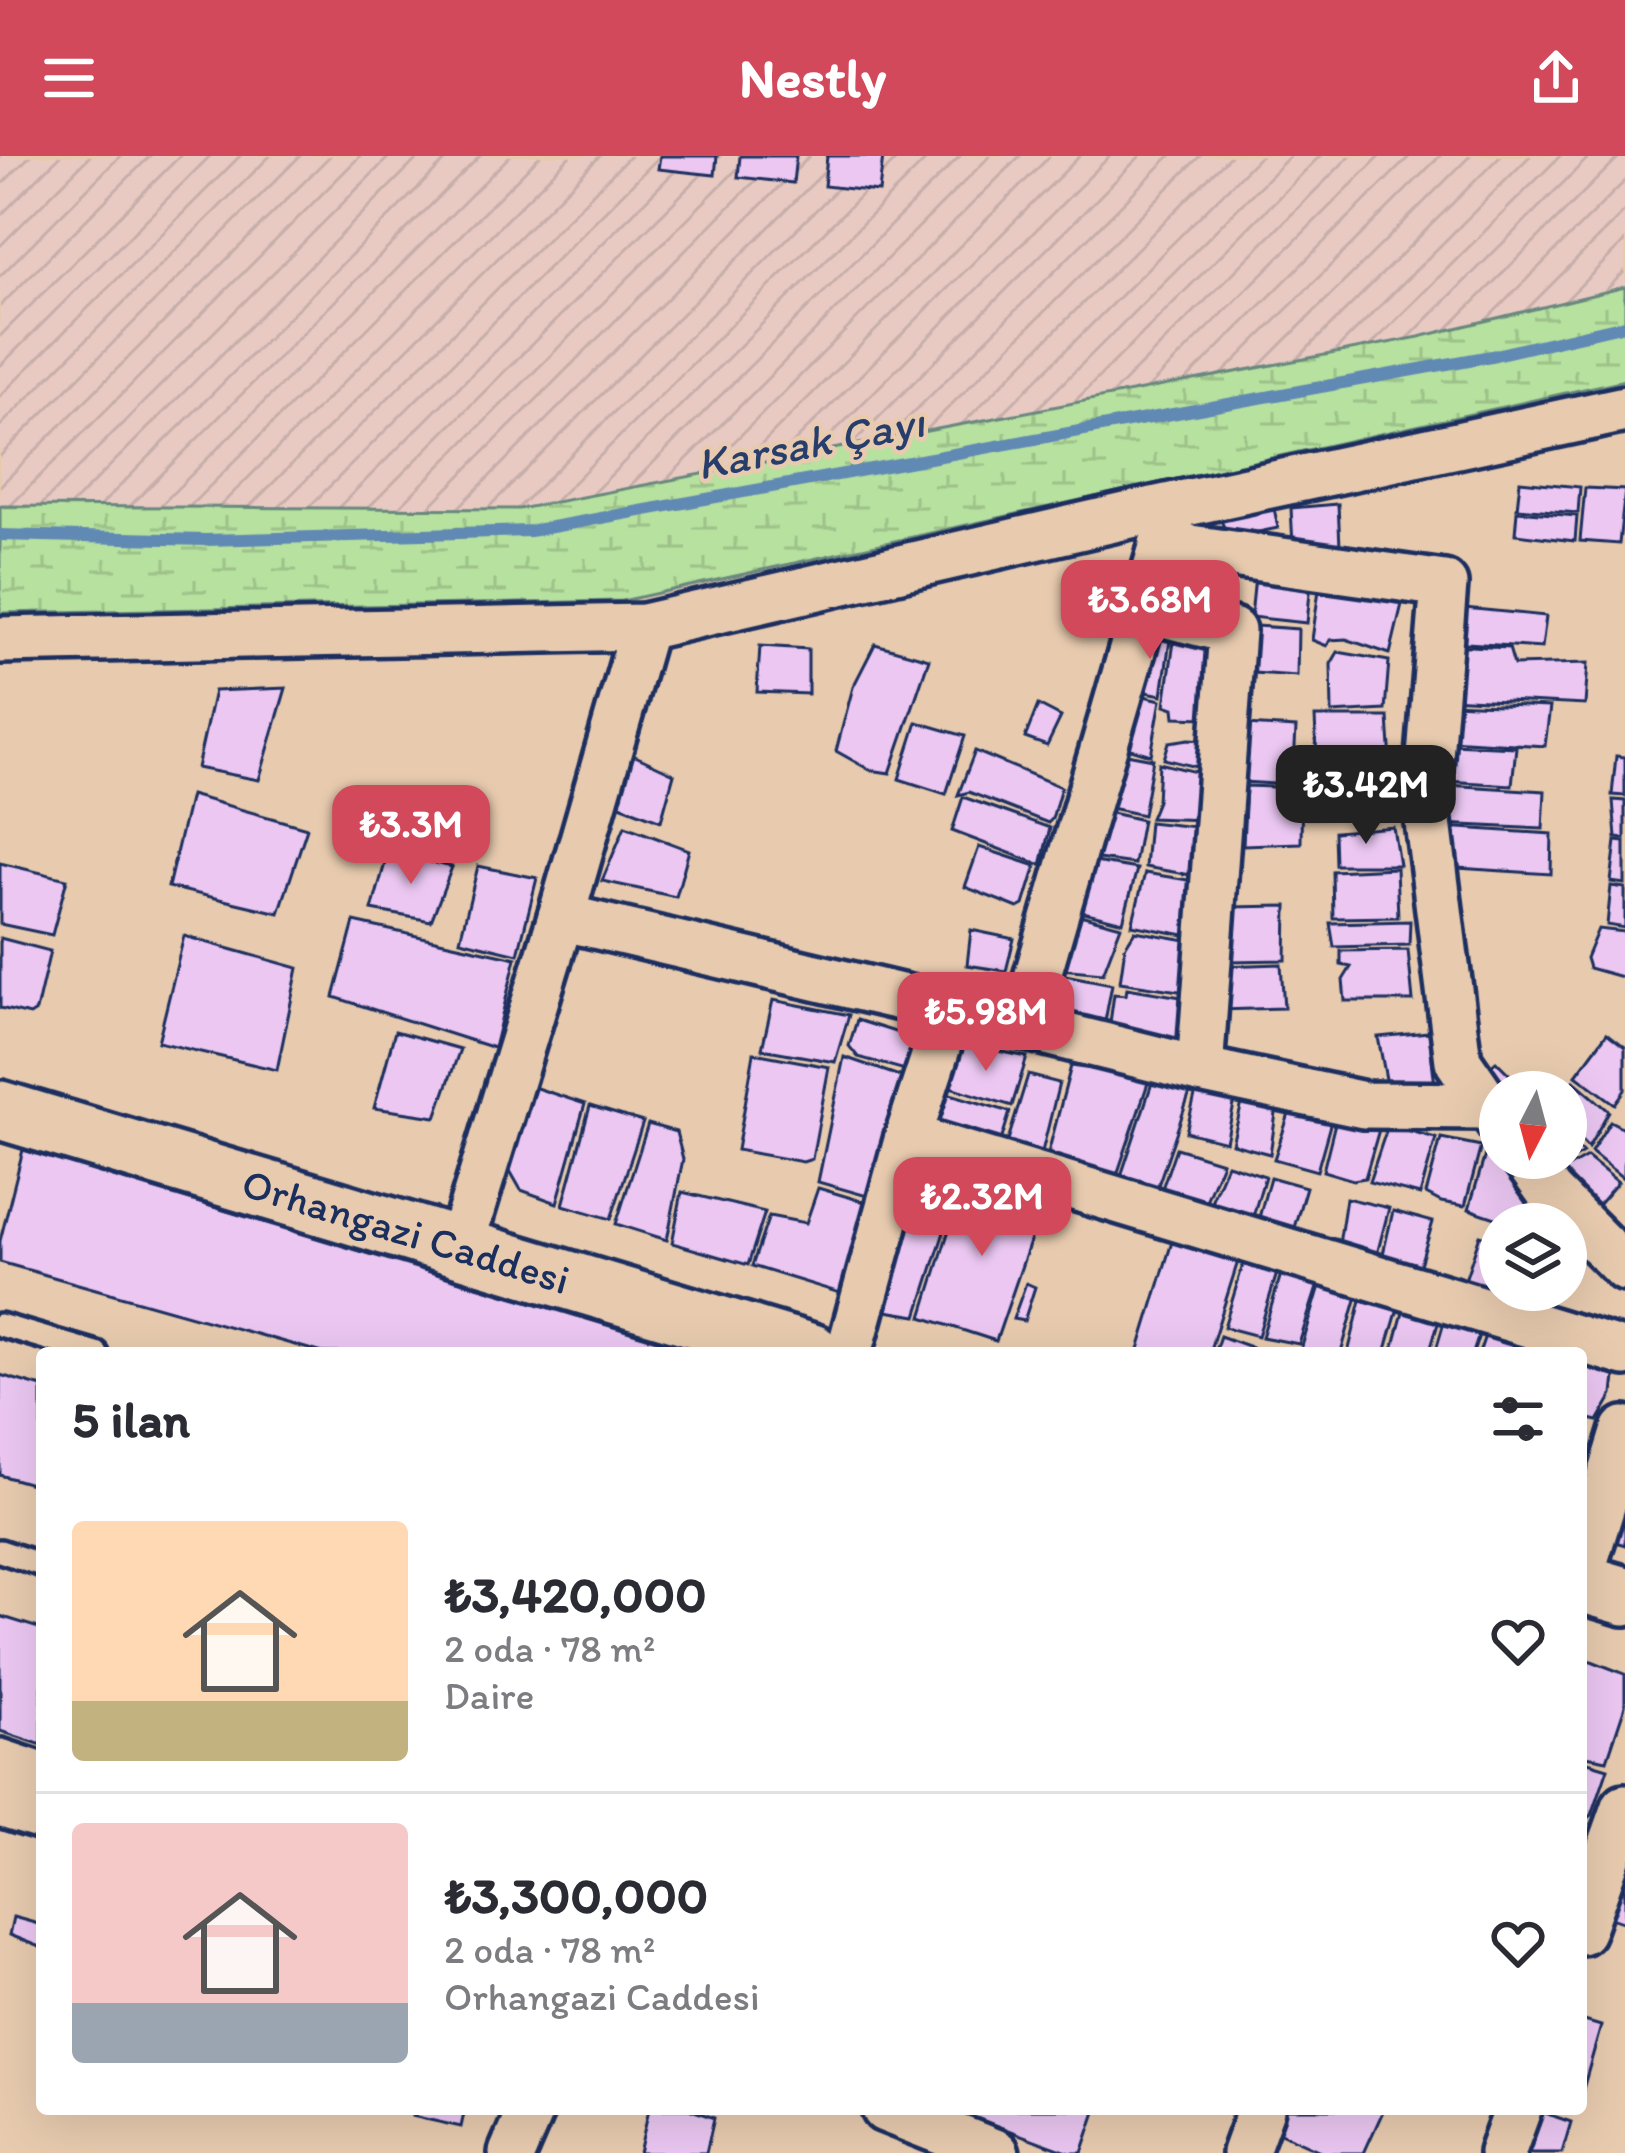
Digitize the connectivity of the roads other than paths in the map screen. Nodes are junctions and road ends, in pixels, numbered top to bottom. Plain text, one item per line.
1 (1625, 409) edge
2 (1168, 525) junction
3 (1144, 609) junction
4 (644, 627) junction
5 (0, 640) edge
6 (561, 917) junction
7 (950, 1008) junction
8 (1023, 1026) junction
9 (1200, 1070) junction
10 (1479, 1091) edge
11 (1479, 1113) edge
12 (1, 1115) edge
13 (908, 1137) junction
14 (1540, 1179) edge
15 (460, 1247) junction
16 (1625, 1268) edge
17 (0, 1325) edge
18 (75, 1347) edge
19 (792, 1347) edge
20 (851, 1347) edge
21 (1625, 1353) edge
22 (1625, 1430) edge
23 (0, 1551) edge
24 (1587, 1558) edge
25 (36, 1563) edge
26 (1587, 1580) edge
27 (1625, 1596) edge
28 (0, 1762) edge
29 (36, 1773) edge
30 (0, 1804) edge
31 (1625, 1808) edge
32 (36, 1815) edge
33 (1587, 1914) edge
34 (528, 2115) edge
35 (900, 2115) edge
36 (1259, 2115) edge
37 (1516, 2115) edge
38 (512, 2153) edge
39 (996, 2153) edge
40 (1245, 2153) edge
41 (1502, 2153) edge

1 - 2 street
2 - 3 street
2 - 4 street
2 - 10 street
3 - 8 street
3 - 9 street
4 - 5 street
4 - 6 street
6 - 7 street
6 - 15 street
7 - 8 street
7 - 13 street
8 - 9 street
9 - 11 street
12 - 15 street, Orhangazi Caddesi
13 - 20 street
13 - 21 street
14 - 16 street
15 - 19 street, Orhangazi Caddesi
17 - 18 lane
22 - 24 street
23 - 25 lane
26 - 27 street
28 - 29 street
30 - 32 street
31 - 33 street
34 - 38 street
35 - 39 street
36 - 40 street
37 - 41 street

